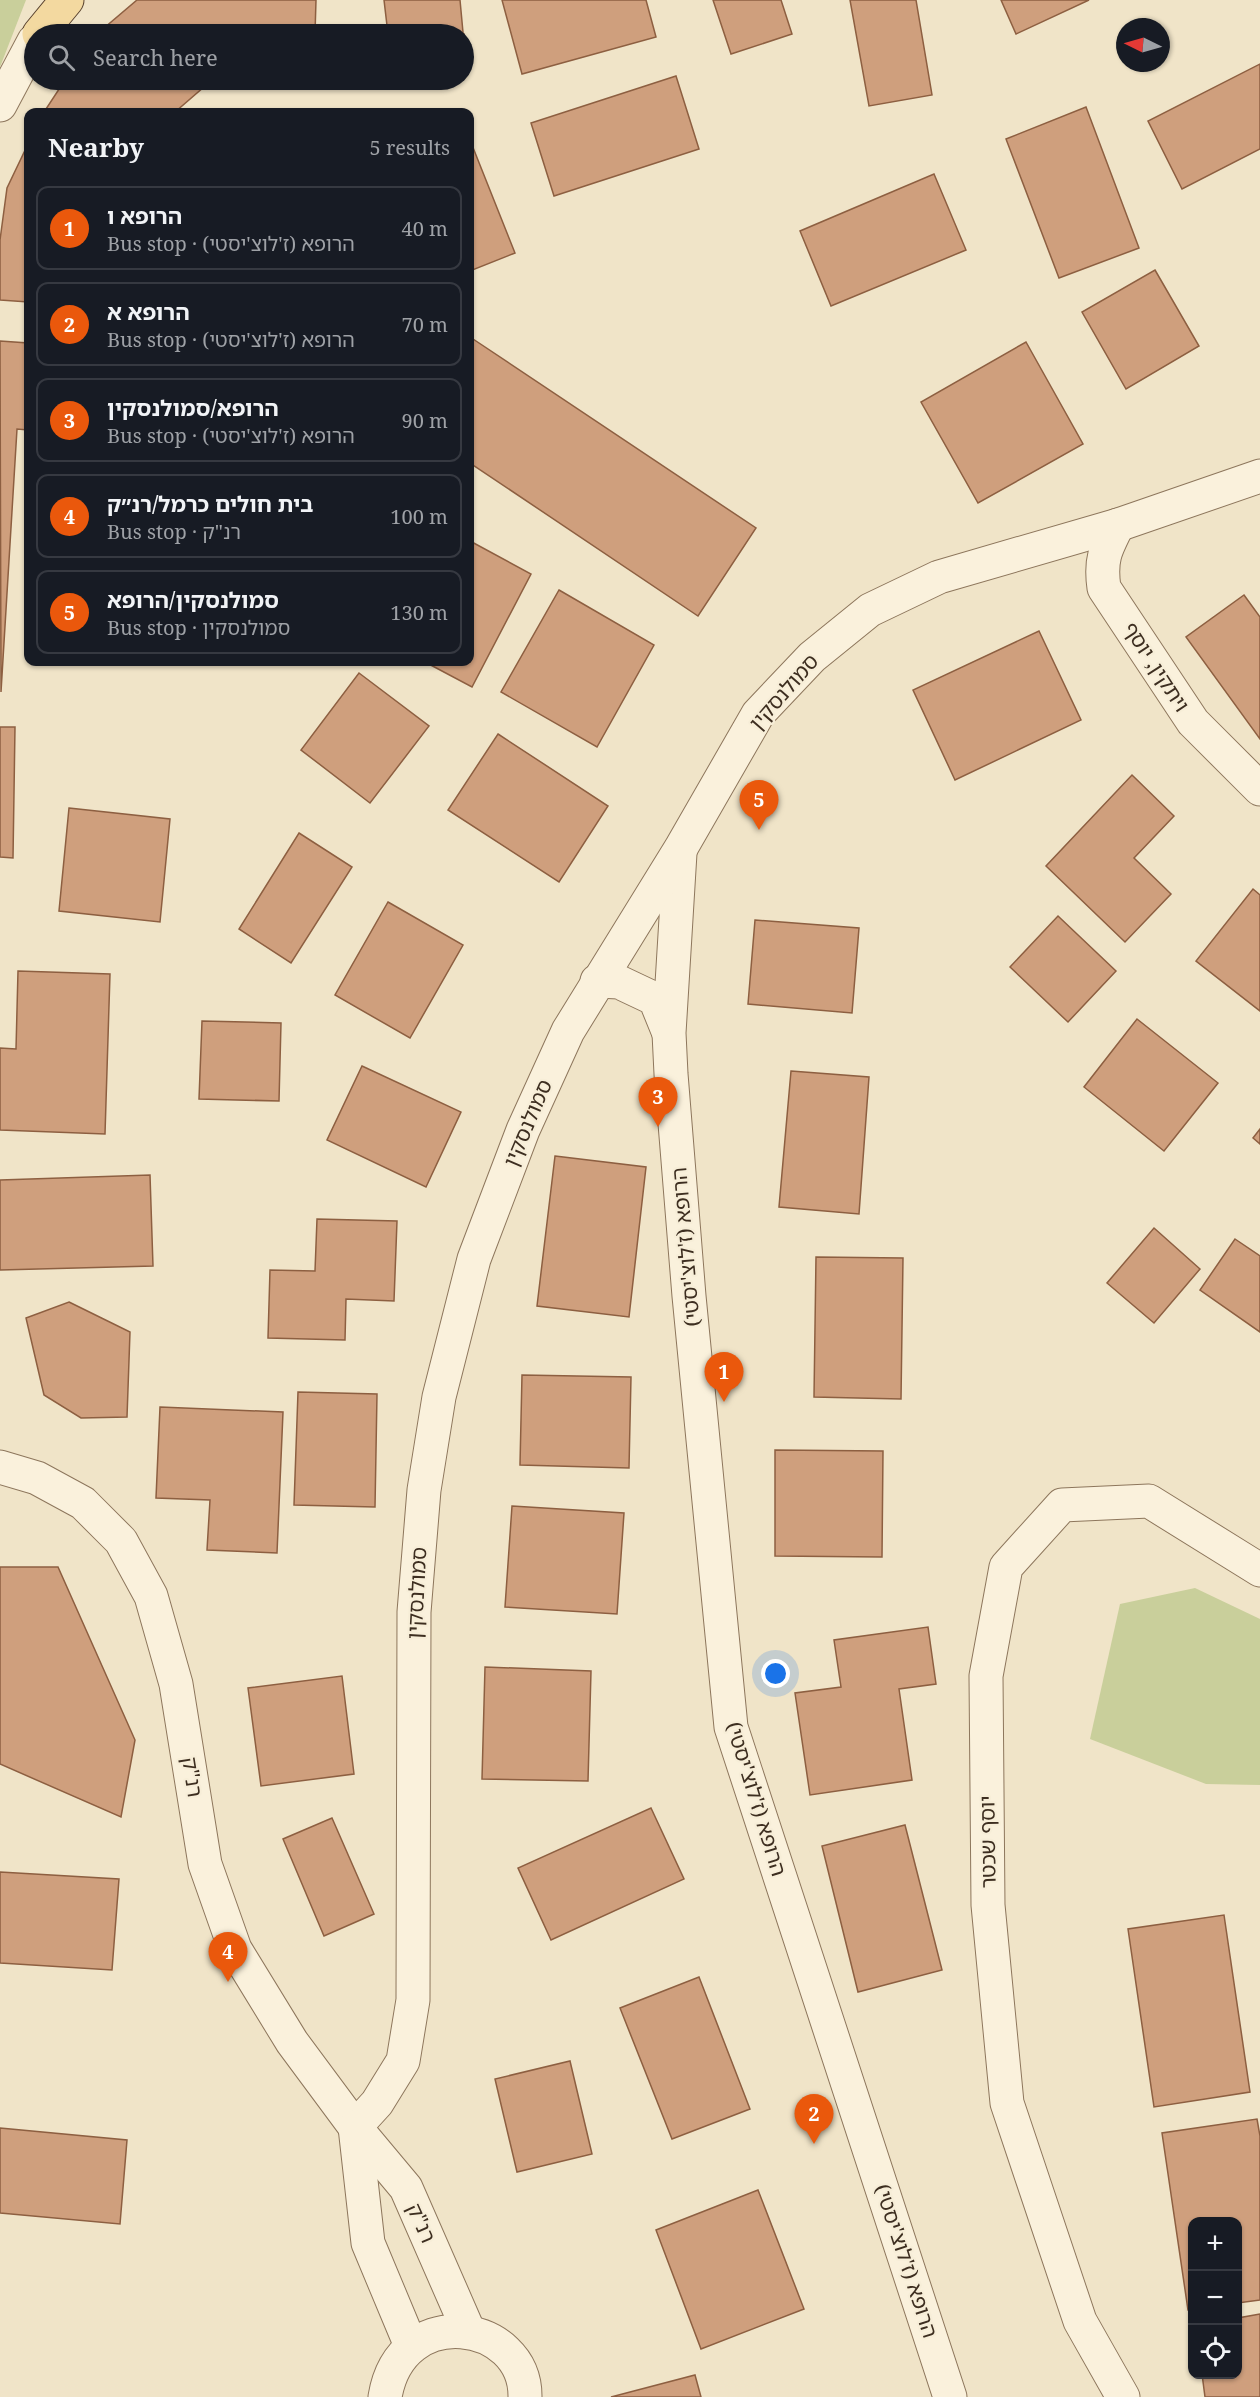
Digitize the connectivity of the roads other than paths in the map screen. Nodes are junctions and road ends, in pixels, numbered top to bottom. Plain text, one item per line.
1 (45, 0) edge
2 (67, 0) edge
3 (40, 24) edge
4 (47, 24) edge
5 (24, 60) edge
6 (0, 105) edge
7 (1260, 476) edge
8 (1118, 525) junction
9 (1260, 789) edge
10 (681, 848) junction
11 (597, 981) junction
12 (669, 1033) junction
13 (0, 1467) edge
14 (1260, 1570) edge
15 (355, 2127) junction
16 (469, 2332) junction
17 (411, 2346) junction
18 (385, 2397) edge
19 (525, 2397) edge
20 (950, 2397) edge
21 (1123, 2397) edge

1 - 3 street
2 - 4 main road
5 - 6 street
7 - 8 street, סמולנסקין
8 - 9 street, ויתקין, יוסף
8 - 10 street, סמולנסקין
10 - 11 street, סמולנסקין
10 - 12 street, הרופא (ז'לוצ'יסטי)
11 - 12 street, הרופא (ז'לוצ'יסטי)
11 - 15 street, סמולנסקין
12 - 20 street, הרופא (ז'לוצ'יסטי)
13 - 15 street, רנ"ק
14 - 21 street, יוסף שכטר
15 - 16 street, רנ"ק
15 - 17 street
16 - 17 street
16 - 19 street
17 - 18 street

